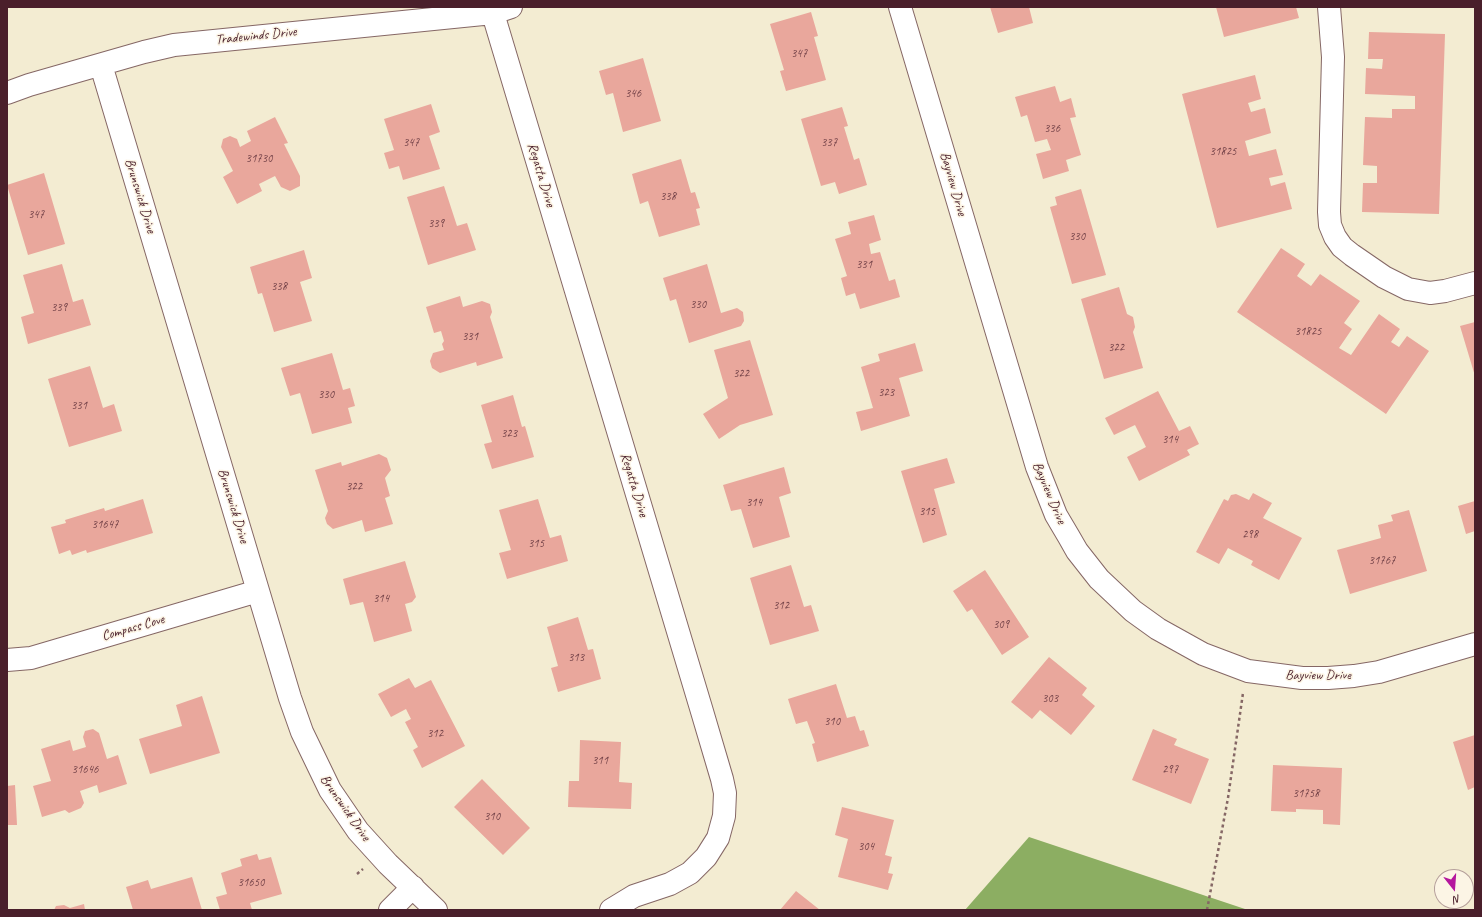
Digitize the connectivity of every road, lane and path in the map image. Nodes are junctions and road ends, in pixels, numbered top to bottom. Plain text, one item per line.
1 (900, 7) edge
2 (1329, 7) edge
3 (498, 9) edge
4 (100, 65) junction
5 (7, 93) edge
6 (1475, 283) edge
7 (258, 591) junction
8 (1475, 644) edge
9 (7, 660) edge
10 (1244, 687) dead end
11 (413, 888) junction
12 (390, 910) edge
13 (436, 910) edge
14 (611, 910) edge
15 (1207, 910) edge

1 - 8 street, Bayview Drive
2 - 6 street
3 - 4 street, Tradewinds Drive
3 - 14 street, Regatta Drive
4 - 5 street, Tradewinds Drive
4 - 7 street, Brunswick Drive
7 - 9 street, Compass Cove
7 - 11 street, Brunswick Drive
10 - 15 path
11 - 12 street
11 - 13 street, Brunswick Drive

